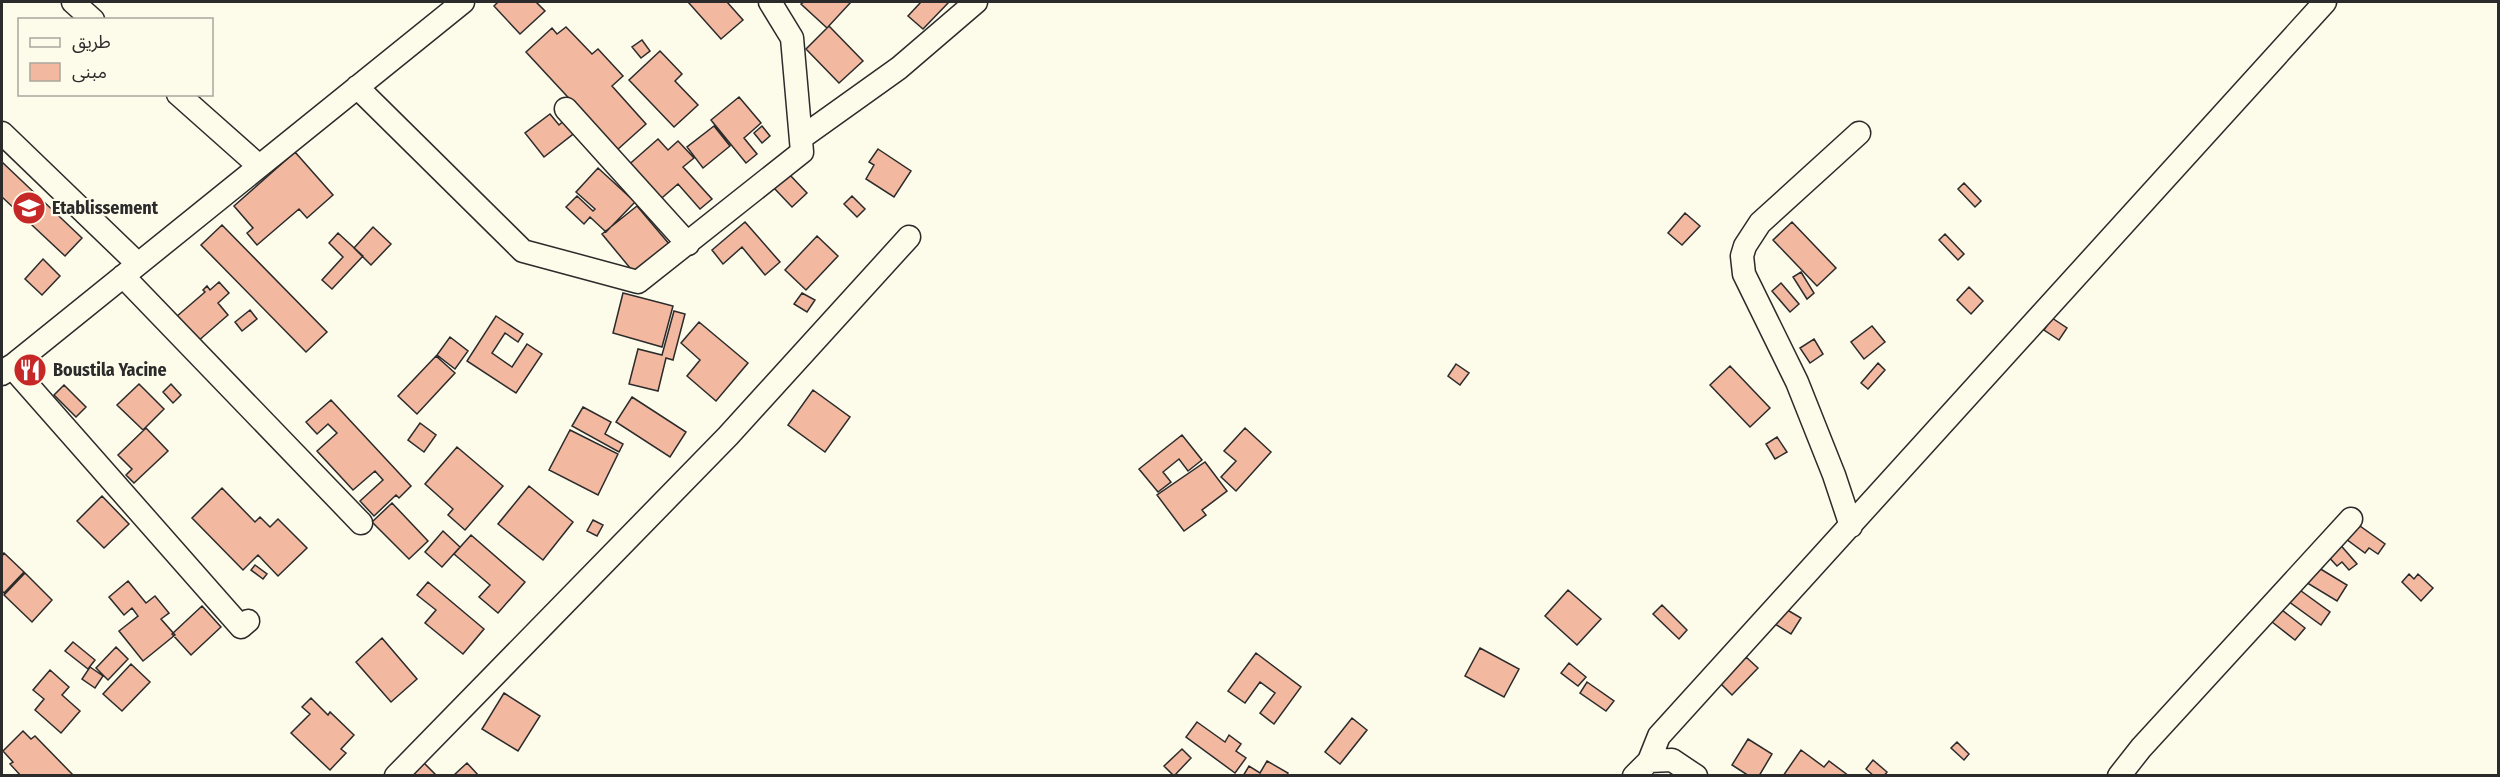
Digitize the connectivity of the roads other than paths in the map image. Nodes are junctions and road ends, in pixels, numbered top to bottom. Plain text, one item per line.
1 (73, 2) edge
2 (463, 2) edge
3 (770, 2) edge
4 (976, 2) edge
5 (2325, 2) edge
6 (91, 18) edge
7 (357, 87) junction
8 (180, 96) edge
9 (566, 109) dead end
10 (2, 133) edge
11 (1859, 133) dead end
12 (801, 138) junction
13 (260, 166) junction
14 (909, 237) dead end
15 (687, 244) junction
16 (130, 270) junction
17 (6, 370) edge
18 (2351, 519) dead end
19 (361, 523) dead end
20 (1851, 526) junction
21 (248, 621) dead end
22 (1641, 768) edge
23 (396, 776) edge
24 (1696, 776) edge
25 (2119, 776) edge

1 - 6 street
2 - 7 street
3 - 12 street
4 - 12 street
5 - 20 street
7 - 13 street
7 - 15 street
8 - 13 street
9 - 15 street
10 - 16 street
11 - 20 street
12 - 15 street
13 - 16 street
14 - 23 street
16 - 17 street
16 - 19 street
17 - 21 street
18 - 25 street
20 - 22 street
22 - 24 street

